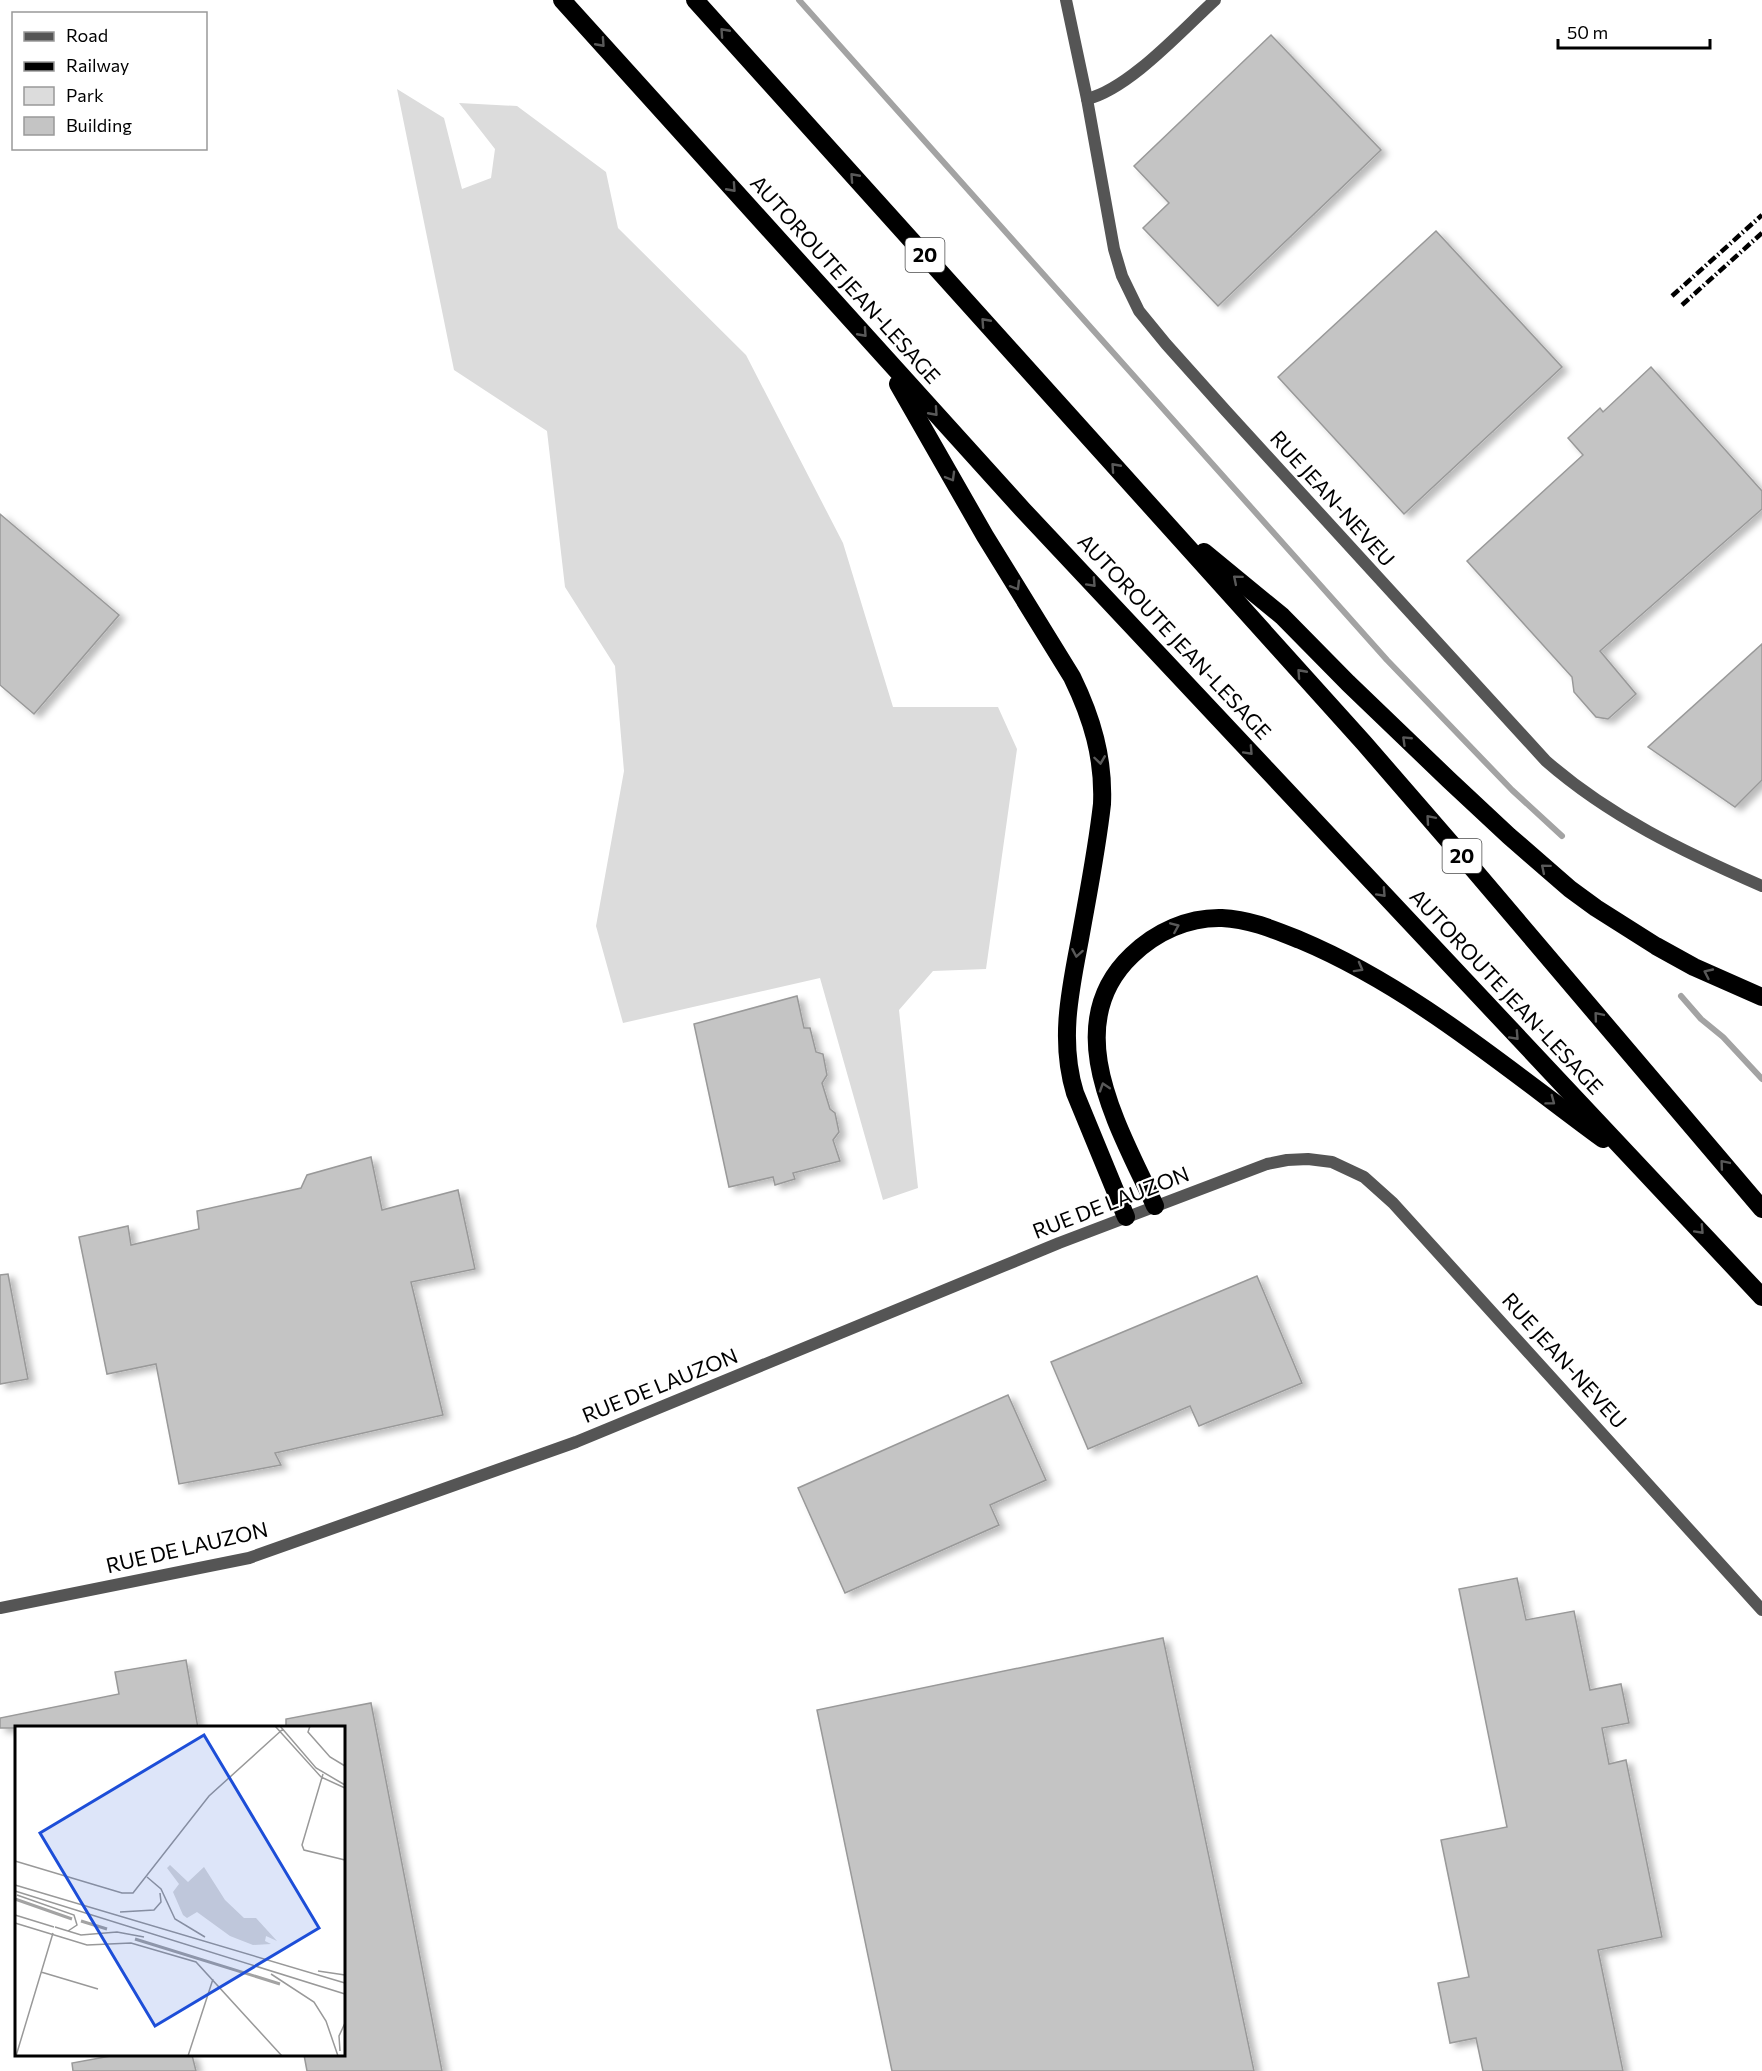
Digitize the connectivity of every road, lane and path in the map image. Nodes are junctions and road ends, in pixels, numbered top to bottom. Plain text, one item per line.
1 (562, 0) edge
2 (695, 0) edge
3 (1066, 0) edge
4 (1215, 0) edge
5 (1087, 99) junction
6 (881, 354) junction
7 (1155, 510) junction
8 (1762, 886) edge
9 (1762, 997) edge
10 (1321, 1160) joint
11 (1646, 1172) junction
12 (1155, 1206) junction
13 (1762, 1209) edge
14 (1126, 1217) junction
15 (1762, 1297) edge
16 (0, 1608) edge
17 (1762, 1610) edge

1 -> 6 highway, AUTOROUTE JEAN-LESAGE
7 -> 2 highway, 20
3 - 5 street, RUE JEAN-NEVEU
4 - 5 street
5 - 8 street, RUE JEAN-NEVEU
6 -> 11 highway, AUTOROUTE JEAN-LESAGE
6 -> 14 highway
9 -> 7 highway
13 -> 7 highway, 20
10 - 12 street, RUE DE LAUZON
10 - 17 street, RUE JEAN-NEVEU
12 -> 11 highway
11 -> 15 highway, AUTOROUTE JEAN-LESAGE
12 - 14 street, RUE DE LAUZON
14 - 16 street, RUE DE LAUZON

